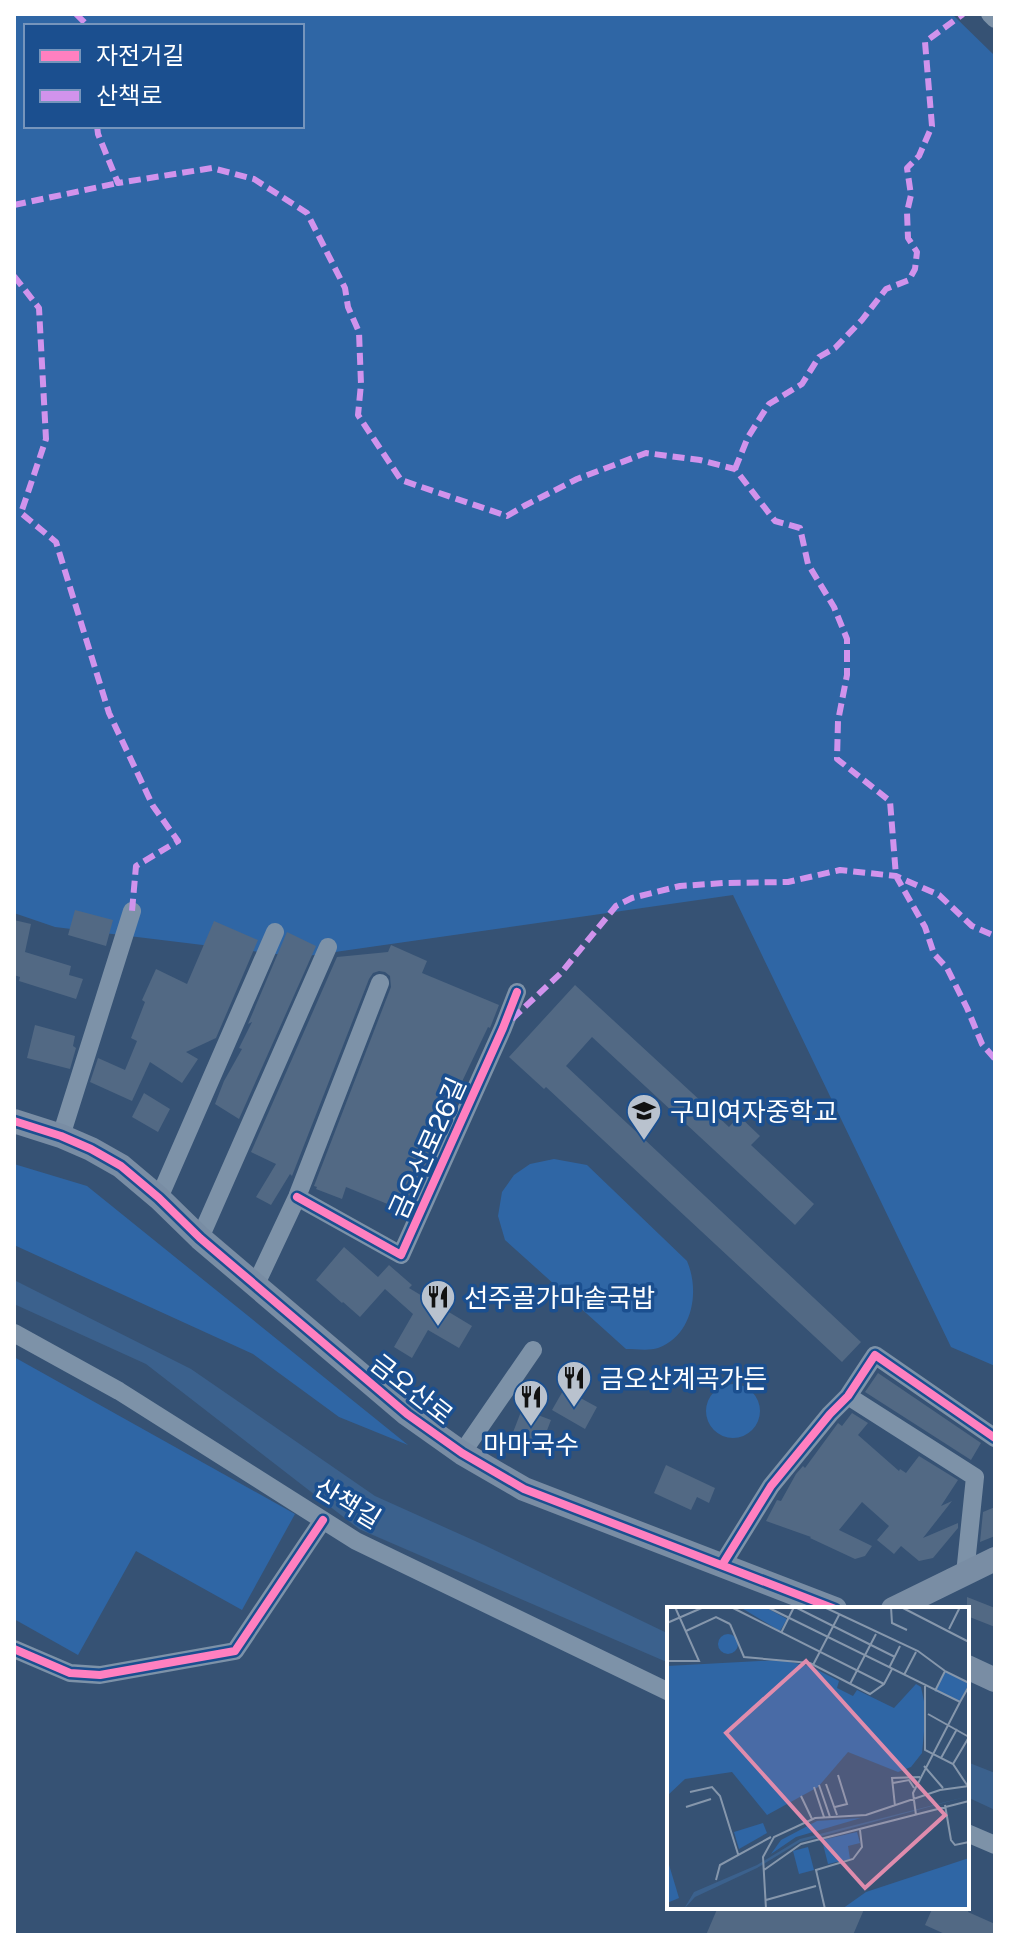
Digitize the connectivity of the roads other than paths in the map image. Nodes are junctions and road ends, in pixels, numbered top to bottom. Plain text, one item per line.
1 (990, 14) edge
2 (995, 19) edge
3 (132, 911) dead end
4 (275, 932) dead end
5 (328, 947) dead end
6 (380, 983) dead end
7 (517, 992) dead end
8 (14, 1121) edge
9 (61, 1136) junction
10 (297, 1197) junction
11 (159, 1198) junction
12 (200, 1238) junction
13 (256, 1284) junction
14 (14, 1333) edge
15 (533, 1350) dead end
16 (848, 1396) junction
17 (995, 1438) edge
18 (462, 1453) junction
19 (323, 1520) junction
20 (995, 1559) edge
21 (722, 1565) junction
22 (965, 1574) junction
23 (830, 1607) edge
24 (897, 1607) edge
25 (14, 1649) edge
26 (969, 1668) edge
27 (995, 1680) edge
28 (667, 1691) edge
29 (969, 1834) edge
30 (995, 1845) edge

1 - 2 street
3 - 9 street
4 - 11 street
5 - 12 street
6 - 10 street
7 - 10 street, 금오산로26길
8 - 9 street, 금오산로
9 - 11 street, 금오산로
10 - 13 street
11 - 12 street, 금오산로
12 - 13 street, 금오산로
13 - 18 street, 금오산로
14 - 19 street, 산책길
15 - 18 street
16 - 17 street
16 - 21 street
16 - 22 street
18 - 21 street, 금오산로
19 - 25 street
19 - 28 street, 산책길
20 - 22 street
21 - 23 street, 금오산로
22 - 24 street
26 - 27 street
29 - 30 street

